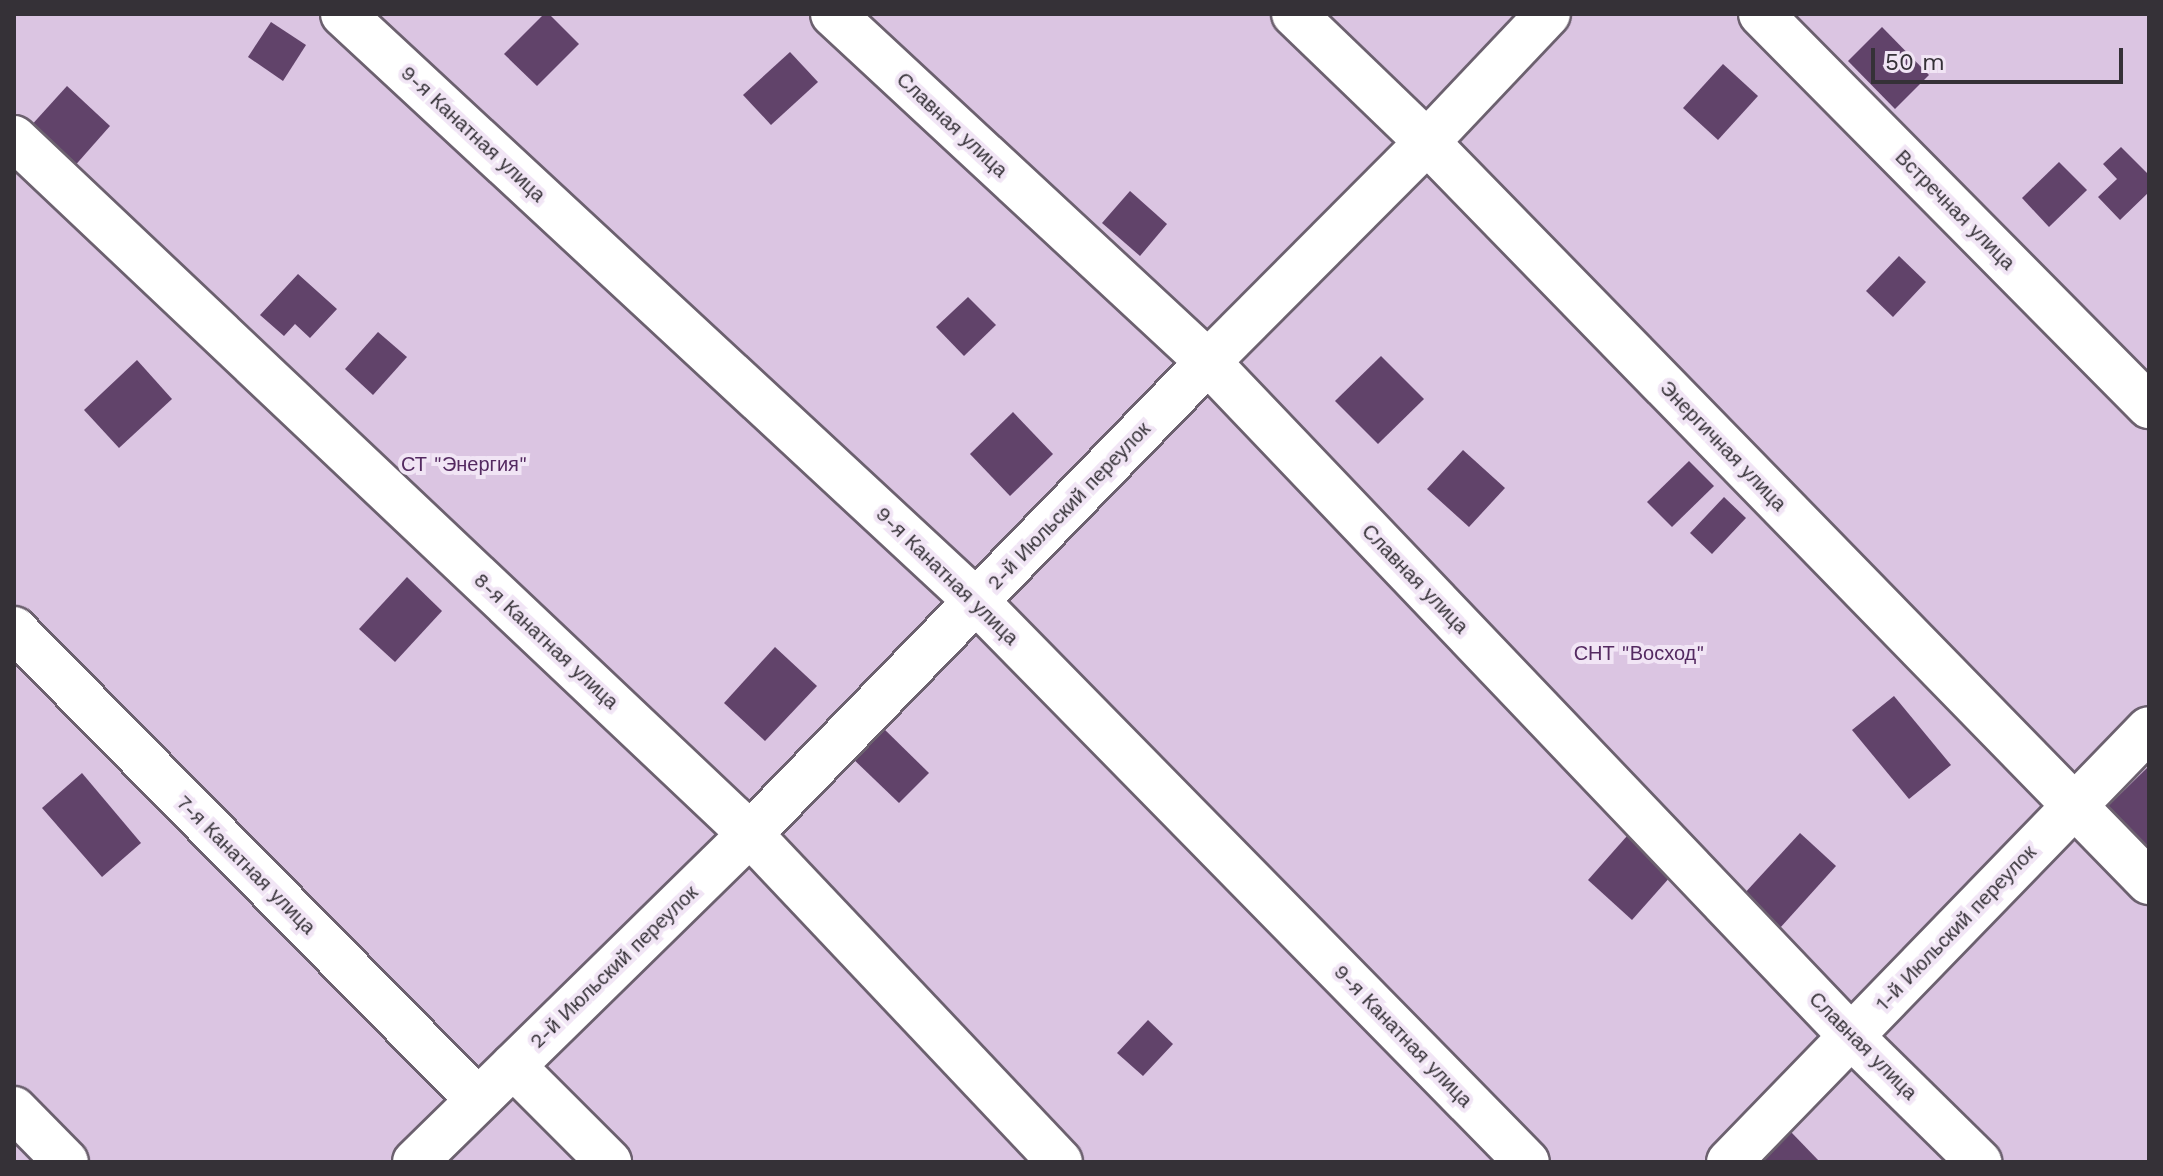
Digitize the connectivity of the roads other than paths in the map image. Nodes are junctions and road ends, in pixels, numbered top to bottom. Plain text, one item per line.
1 (343, 14) edge
2 (833, 14) edge
3 (1294, 14) edge
4 (1548, 14) edge
5 (1761, 14) edge
6 (14, 138) edge
7 (1427, 142) junction
8 (1208, 362) junction
9 (2149, 406) edge
10 (976, 601) junction
11 (14, 629) edge
12 (2149, 729) edge
13 (2074, 807) junction
14 (750, 834) junction
15 (2149, 882) edge
16 (1851, 1036) junction
17 (513, 1066) junction
18 (478, 1100) junction
19 (14, 1109) edge
20 (66, 1162) edge
21 (415, 1162) edge
22 (609, 1162) edge
23 (1060, 1162) edge
24 (1527, 1162) edge
25 (1729, 1162) edge
26 (1979, 1162) edge

1 - 10 lane, 9-я Канатная улица
2 - 8 lane, Славная улица
3 - 7 lane, Энергичная улица
4 - 7 lane, 2-й Июльский переулок
5 - 9 lane, Встречная улица
6 - 14 lane, 8-я Канатная улица
7 - 8 lane, 2-й Июльский переулок
7 - 13 lane, Энергичная улица
8 - 10 lane, 2-й Июльский переулок
8 - 16 lane, Славная улица
10 - 14 lane, 2-й Июльский переулок
10 - 24 lane, 9-я Канатная улица
11 - 18 lane, 7-я Канатная улица
12 - 13 lane, 1-й Июльский переулок
13 - 15 lane, Энергичная улица
13 - 16 lane, 1-й Июльский переулок
14 - 17 lane, 2-й Июльский переулок
14 - 23 lane, 8-я Канатная улица
16 - 25 lane, 1-й Июльский переулок
16 - 26 lane, Славная улица
17 - 18 lane, 2-й Июльский переулок
17 - 22 lane
18 - 21 lane, 2-й Июльский переулок
19 - 20 lane

